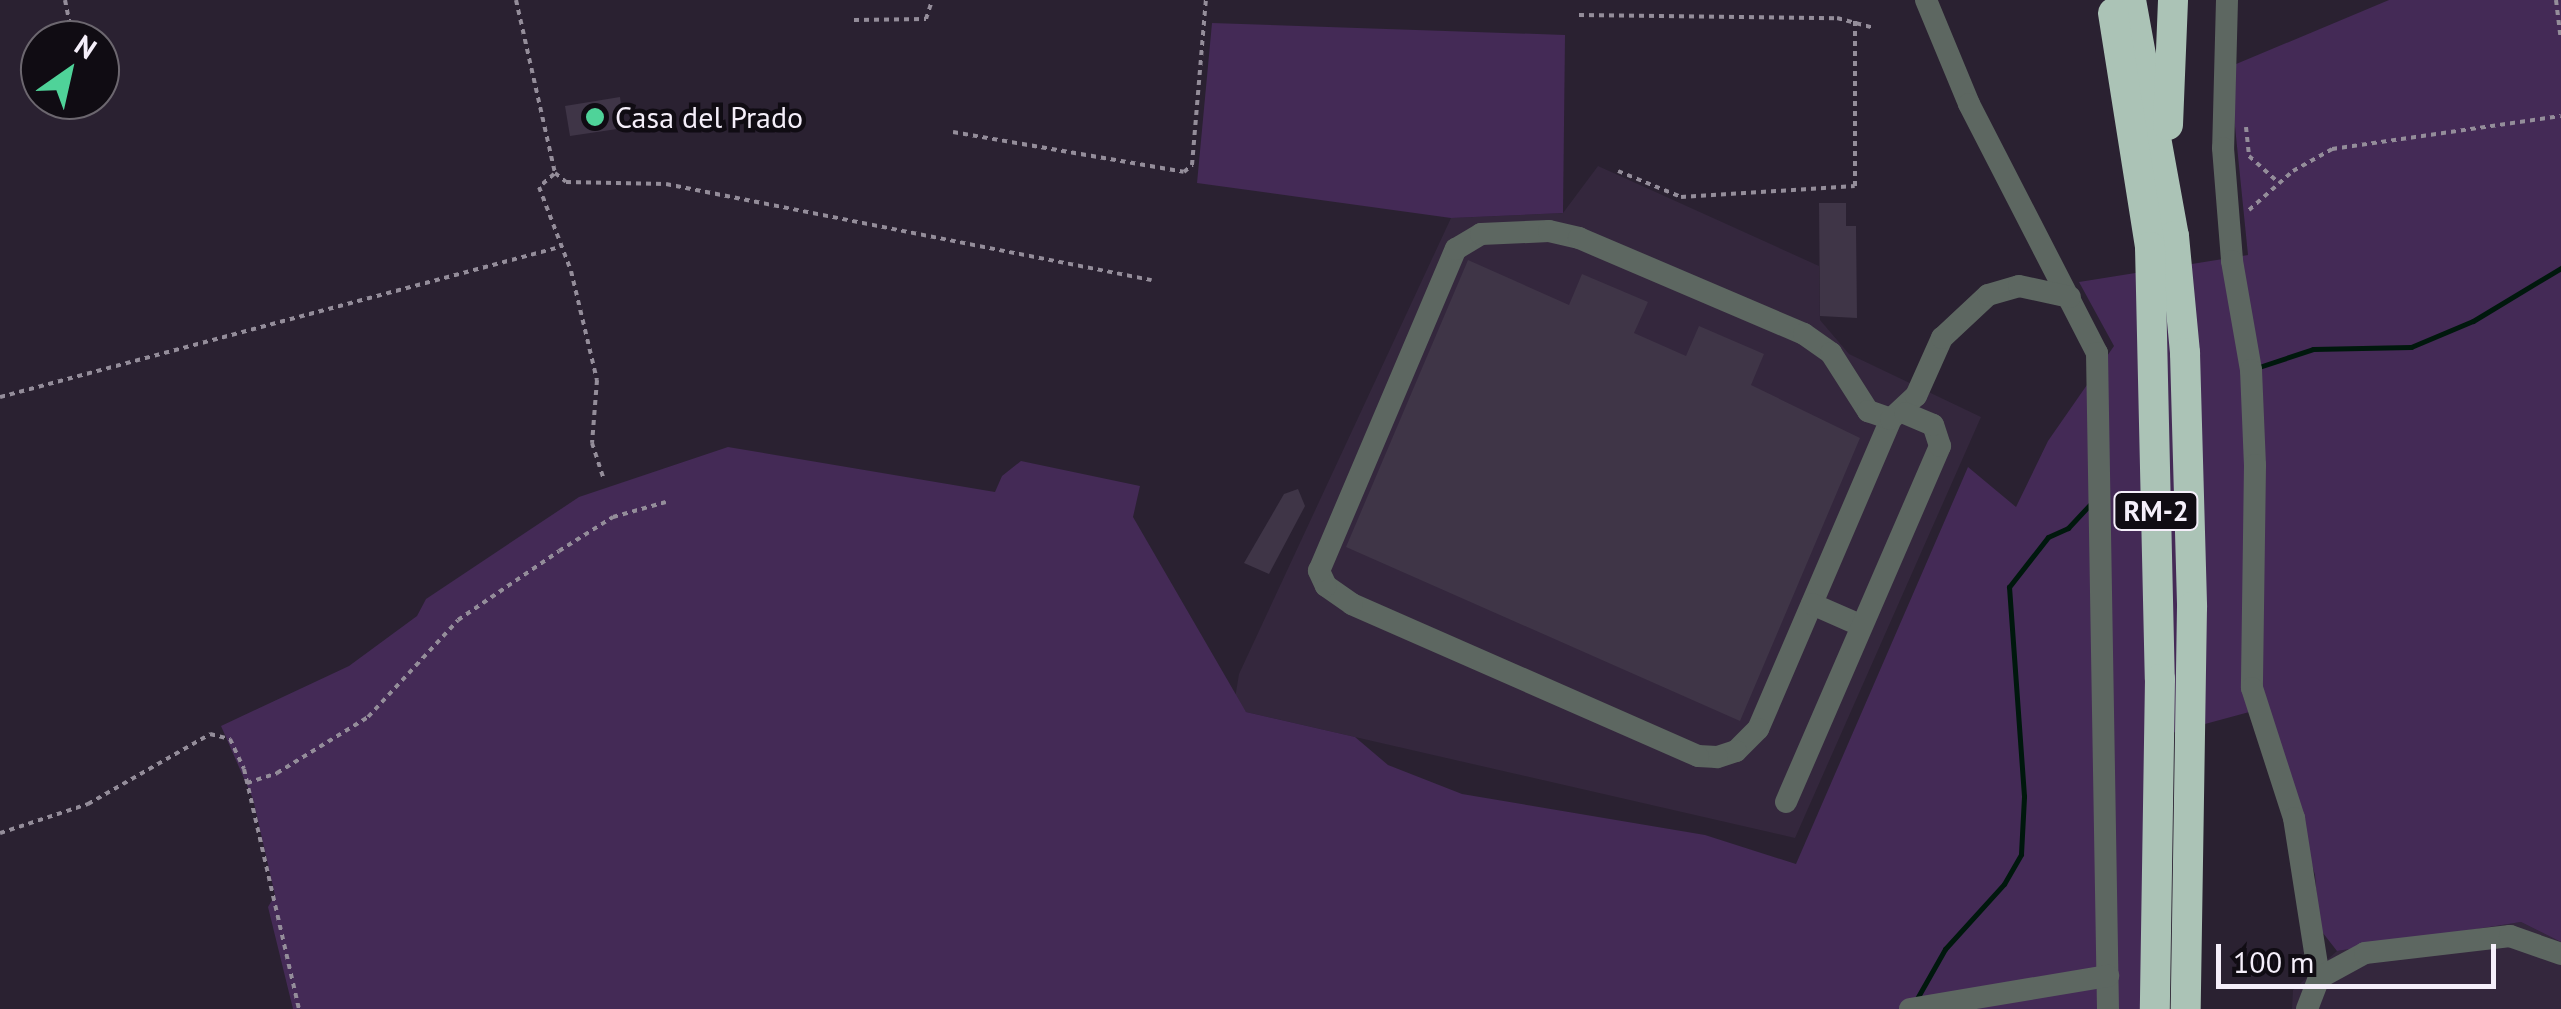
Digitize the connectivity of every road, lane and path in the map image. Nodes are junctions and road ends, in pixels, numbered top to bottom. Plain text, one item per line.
1 (516, 0) edge
2 (932, 0) edge
3 (1206, 0) edge
4 (1926, 0) edge
5 (2173, 0) edge
6 (2228, 0) edge
7 (2556, 0) edge
8 (2116, 4) edge
9 (1579, 15) dead end
10 (854, 20) dead end
11 (1855, 21) junction
12 (1874, 28) dead end
13 (2561, 38) edge
14 (2561, 116) edge
15 (2245, 123) dead end
16 (953, 132) dead end
17 (1618, 170) dead end
18 (555, 173) junction
19 (2279, 183) junction
20 (2230, 228) junction
21 (2174, 236) junction
22 (560, 247) junction
23 (1152, 280) dead end
24 (2070, 296) junction
25 (0, 398) edge
26 (1898, 416) junction
27 (604, 480) dead end
28 (666, 502) dead end
29 (1812, 604) junction
30 (1860, 625) junction
31 (247, 783) junction
32 (1786, 802) dead end
33 (0, 832) edge
34 (2561, 954) edge
35 (2108, 976) junction
36 (2318, 978) junction
37 (299, 1009) edge
38 (1910, 1009) edge
39 (2108, 1009) edge
40 (2155, 1009) edge
41 (2186, 1009) edge
42 (2307, 1009) edge

1 - 18 path
2 - 10 path
3 - 16 path
4 - 24 street
5 - 21 highway
6 - 20 street
7 - 13 path
8 - 21 highway, RM-2
8 - 40 highway, RM-2
9 - 11 path
11 - 12 path
11 - 17 path
14 - 19 path
15 - 19 path
18 - 22 path
18 - 23 path
19 - 20 path
20 - 36 street
21 - 41 highway, RM-2
22 - 25 path
22 - 27 path
24 - 26 street
24 - 35 street
26 - 29 street
26 - 29 street
26 - 30 street
28 - 31 path
29 - 30 street
30 - 32 street
31 - 33 path
31 - 37 path
34 - 36 street
35 - 38 street
35 - 39 street
36 - 42 street

